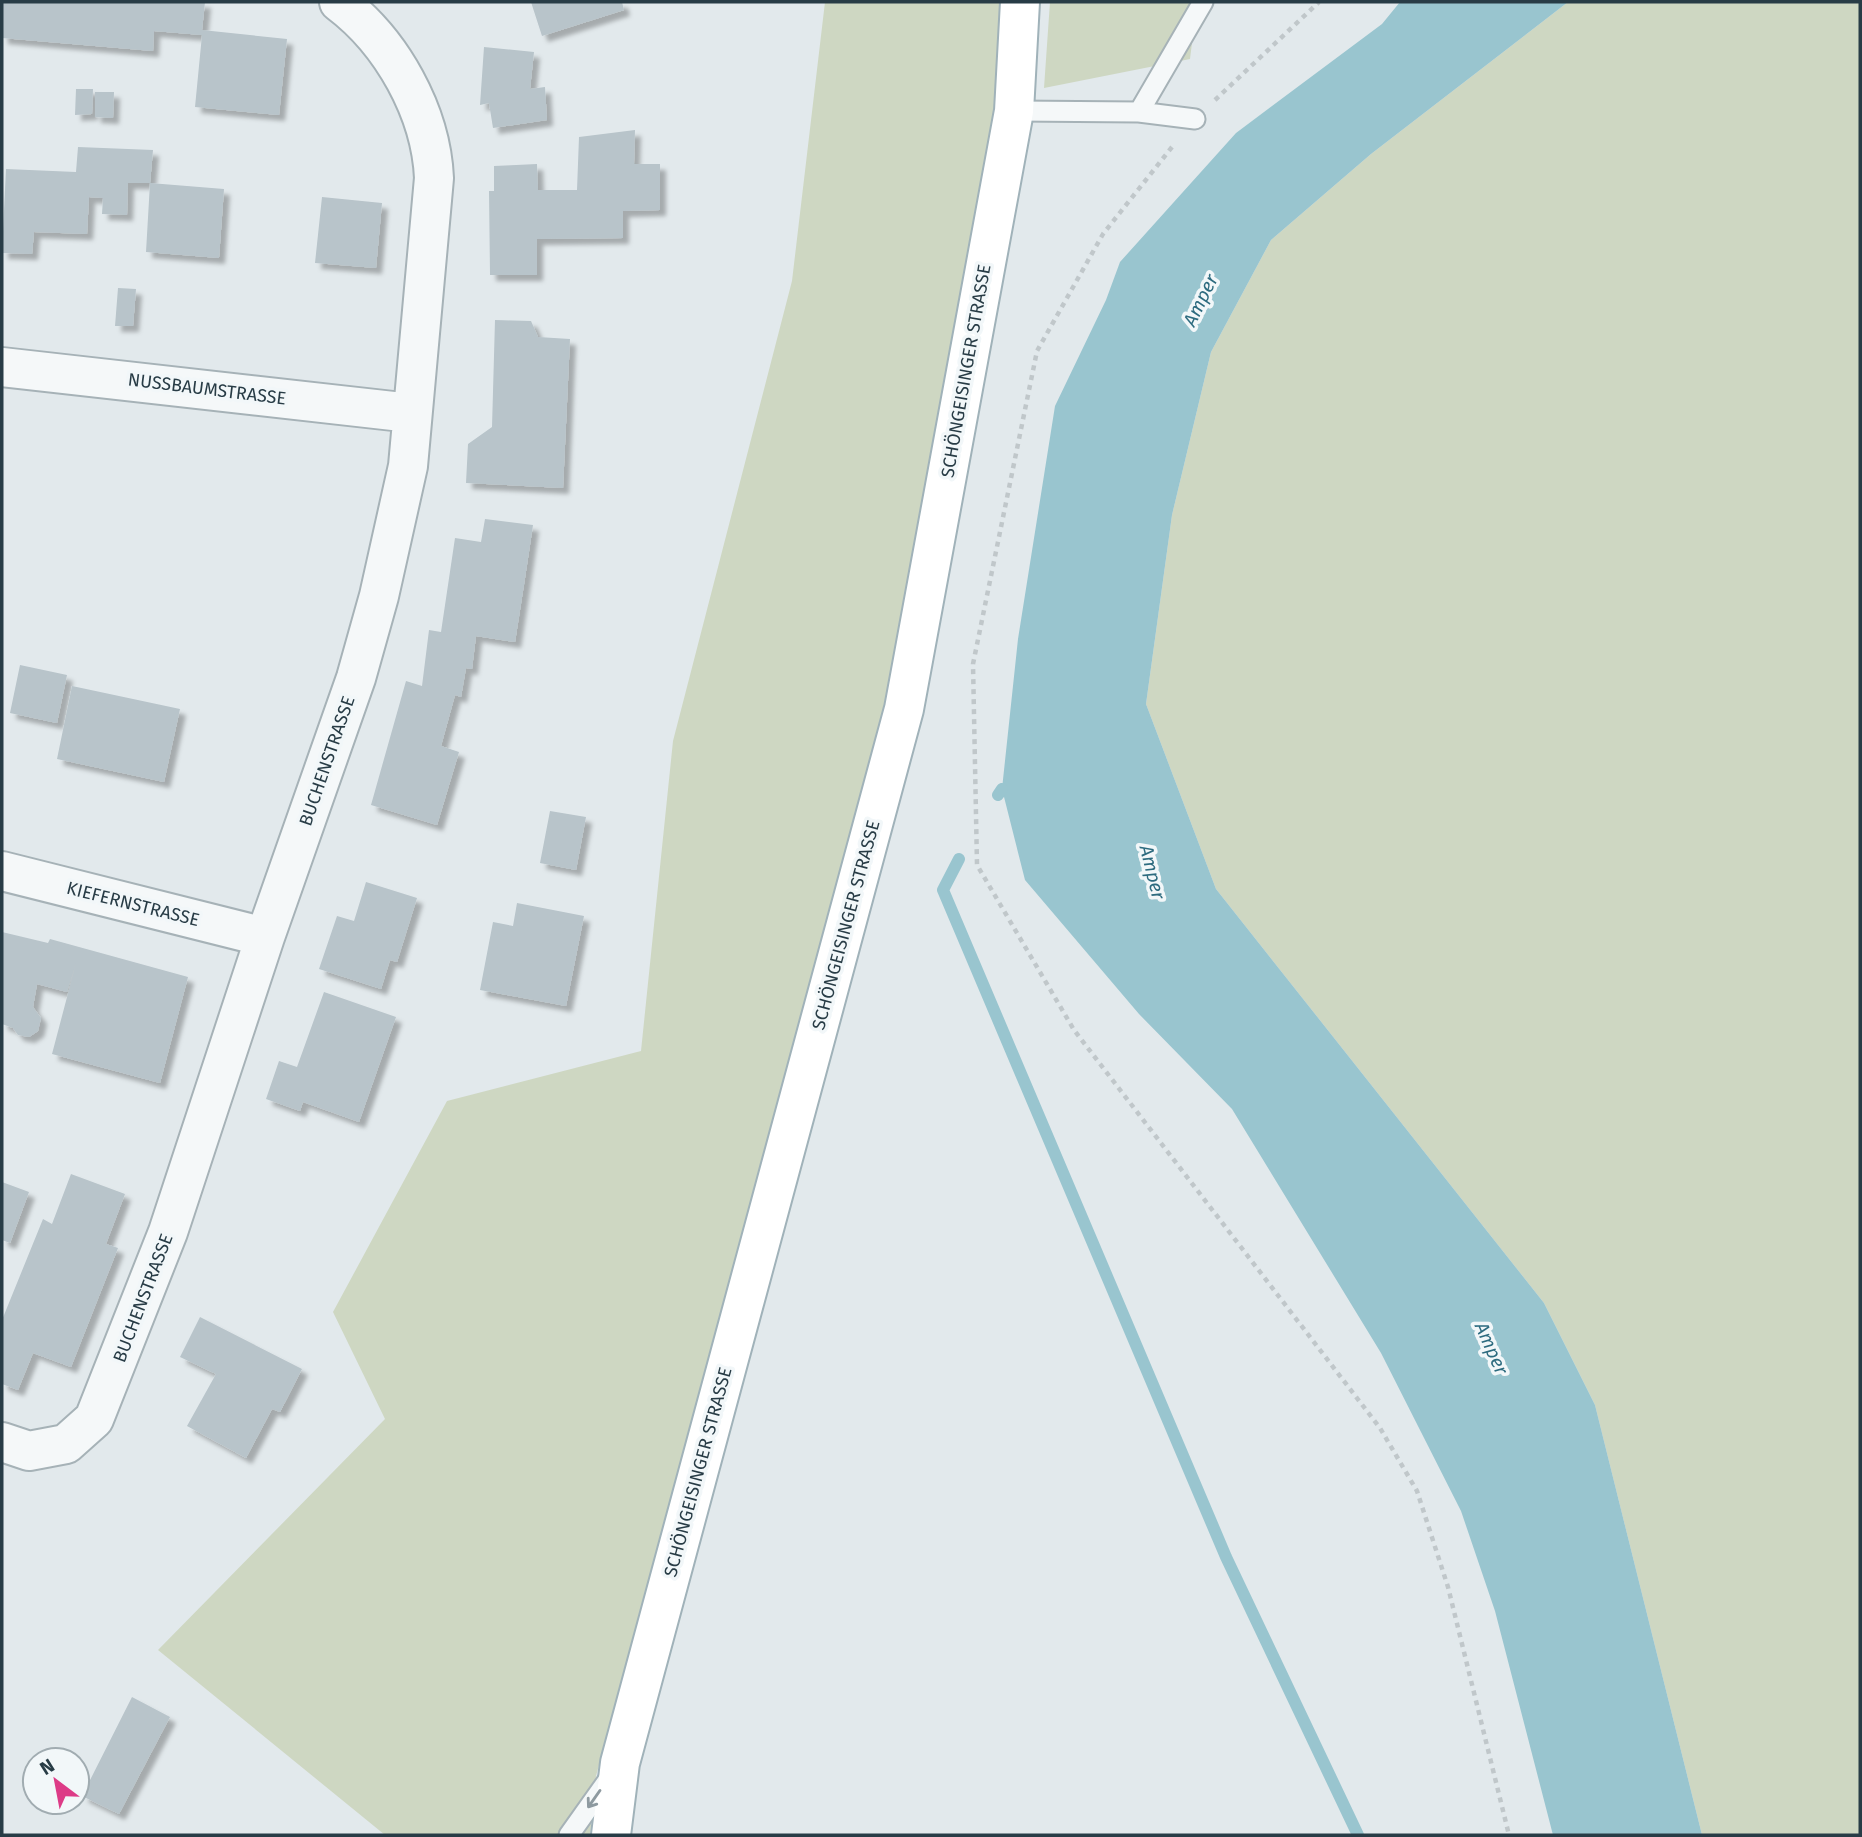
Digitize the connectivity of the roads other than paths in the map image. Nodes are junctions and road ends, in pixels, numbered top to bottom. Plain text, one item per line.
1 (339, 2) edge
2 (1020, 2) edge
3 (1203, 2) edge
4 (1014, 111) junction
5 (1139, 112) junction
6 (1195, 119) road end
7 (2, 367) edge
8 (411, 413) junction
9 (2, 871) edge
10 (265, 937) junction
11 (2, 1442) edge
12 (620, 1763) junction
13 (569, 1835) edge
14 (611, 1835) edge

1 - 8 street, BUCHENSTRASSE
2 - 4 main road, SCHÖNGEISINGER STRASSE
3 - 5 lane
4 - 5 lane
4 - 12 main road, SCHÖNGEISINGER STRASSE
5 - 6 lane
7 - 8 street, NUSSBAUMSTRASSE
8 - 10 street, BUCHENSTRASSE
9 - 10 street, KIEFERNSTRASSE
10 - 11 street, BUCHENSTRASSE
12 -> 13 lane
12 - 14 main road, SCHÖNGEISINGER STRASSE

